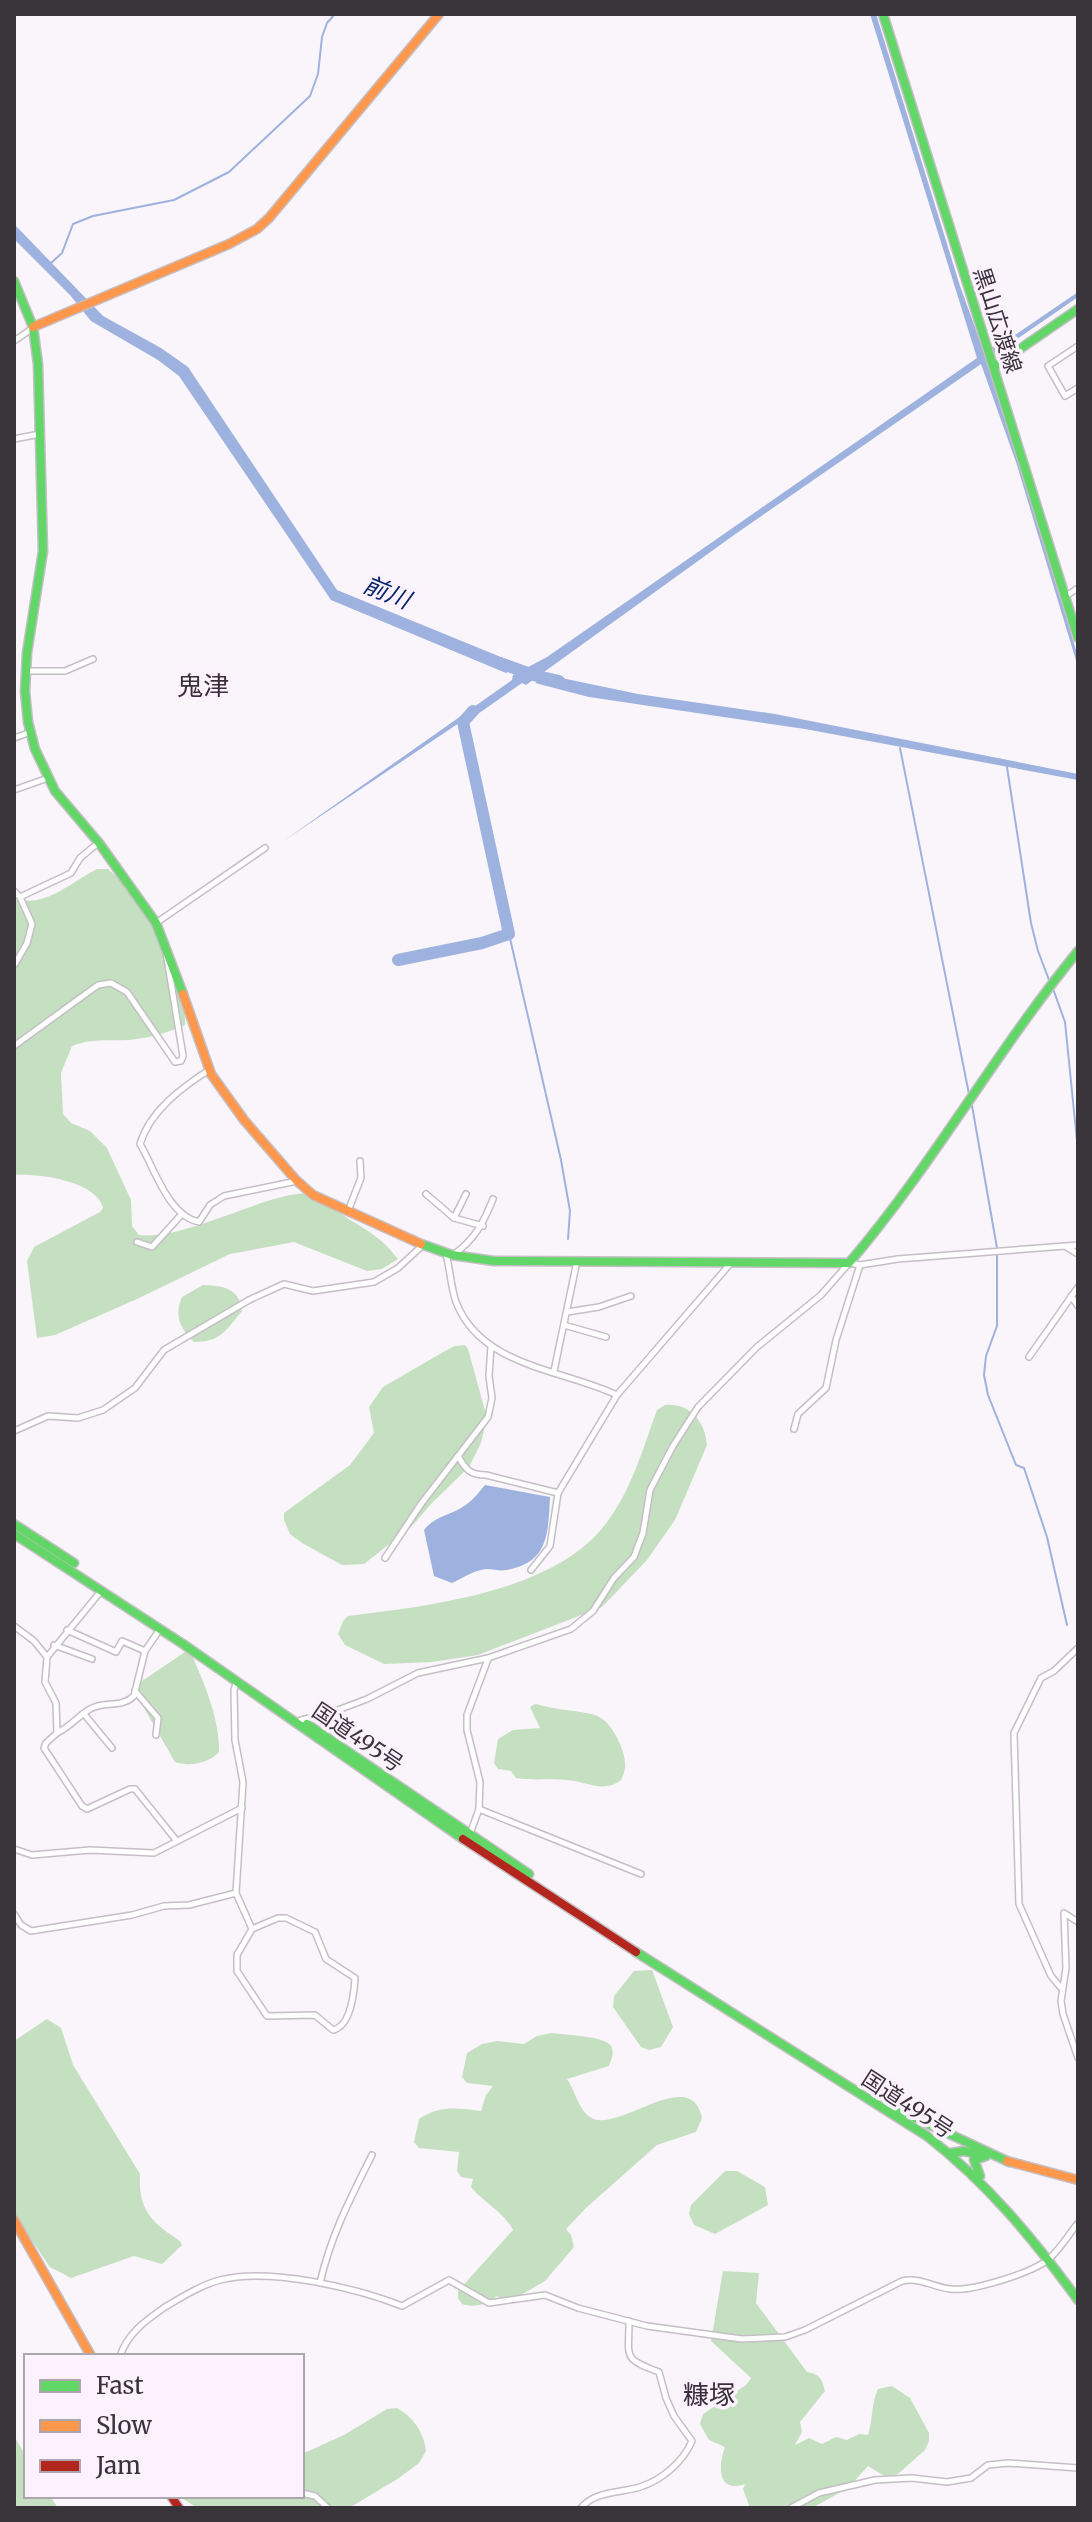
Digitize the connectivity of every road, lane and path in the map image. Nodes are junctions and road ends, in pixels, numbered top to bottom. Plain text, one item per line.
1 (439, 14) edge
2 (883, 14) edge
3 (14, 281) edge
4 (1078, 309) edge
5 (33, 327) junction
6 (14, 341) edge
7 (1078, 346) edge
8 (995, 366) junction
9 (1078, 388) edge
10 (40, 434) junction
11 (14, 439) edge
12 (1078, 588) edge
13 (1066, 596) junction
14 (1078, 638) edge
15 (93, 659) dead end
16 (26, 671) junction
17 (31, 732) junction
18 (14, 738) edge
19 (48, 778) junction
20 (14, 790) edge
21 (99, 843) junction
22 (265, 848) dead end
23 (14, 891) edge
24 (20, 897) junction
25 (156, 923) junction
26 (165, 943) junction
27 (1078, 951) edge
28 (15, 964) edge
29 (14, 1046) edge
30 (209, 1070) junction
31 (360, 1161) dead end
32 (297, 1181) junction
33 (426, 1194) dead end
34 (466, 1194) dead end
35 (493, 1199) dead end
36 (347, 1212) junction
37 (182, 1214) junction
38 (454, 1218) junction
39 (483, 1226) junction
40 (137, 1242) dead end
41 (423, 1245) junction
42 (1078, 1245) edge
43 (1065, 1246) junction
44 (449, 1254) junction
45 (1078, 1254) edge
46 (577, 1261) junction
47 (849, 1263) junction
48 (730, 1264) junction
49 (860, 1265) junction
50 (1078, 1287) edge
51 (631, 1296) dead end
52 (1071, 1296) junction
53 (1078, 1306) edge
54 (567, 1312) junction
55 (564, 1325) junction
56 (606, 1337) dead end
57 (491, 1346) junction
58 (1029, 1357) dead end
59 (554, 1371) junction
60 (617, 1395) junction
61 (794, 1429) dead end
62 (14, 1431) edge
63 (458, 1456) junction
64 (558, 1493) junction
65 (14, 1524) edge
66 (14, 1534) edge
67 (385, 1558) dead end
68 (531, 1570) dead end
69 (103, 1589) junction
70 (14, 1626) edge
71 (160, 1629) junction
72 (67, 1630) junction
73 (54, 1645) junction
74 (1078, 1648) edge
75 (145, 1651) junction
76 (47, 1657) junction
77 (488, 1658) junction
78 (92, 1659) dead end
79 (236, 1682) junction
80 (135, 1691) junction
81 (84, 1714) junction
82 (301, 1720) junction
83 (57, 1733) junction
84 (156, 1735) dead end
85 (112, 1748) dead end
86 (242, 1808) junction
87 (479, 1809) junction
88 (469, 1834) junction
89 (176, 1840) junction
90 (14, 1849) edge
91 (641, 1874) dead end
92 (236, 1893) junction
93 (14, 1914) edge
94 (1078, 1922) edge
95 (252, 1929) junction
96 (682, 1980) junction
97 (1062, 1989) junction
98 (1078, 2058) edge
99 (861, 2095) junction
100 (951, 2153) junction
101 (372, 2155) dead end
102 (986, 2156) junction
103 (1009, 2162) junction
104 (983, 2180) junction
105 (1078, 2180) edge
106 (14, 2220) edge
107 (1078, 2223) edge
108 (1049, 2260) junction
109 (320, 2283) junction
110 (1078, 2300) edge
111 (629, 2321) junction
112 (90, 2354) edge
113 (121, 2354) edge
114 (1078, 2468) edge
115 (304, 2493) edge
116 (328, 2508) edge
117 (581, 2508) edge
118 (791, 2508) edge

1 - 5 main road
2 - 8 main road, 黒山広渡線
3 - 5 main road
4 - 8 main road
5 - 6 street
5 - 10 main road
7 - 9 street
8 - 13 main road, 黒山広渡線
10 - 11 street
10 - 16 main road
12 - 13 street
13 - 14 main road, 黒山広渡線
15 - 16 street
16 - 17 main road
17 - 18 street
17 - 19 main road
19 - 20 street
19 - 21 main road
21 - 24 street
21 - 25 main road
22 - 25 street
23 - 24 street
24 - 28 street
25 - 26 main road
26 - 29 street
26 - 30 main road
27 - 47 main road
30 - 32 main road
30 - 37 street
31 - 36 street
32 - 36 main road
32 - 37 street
33 - 38 street
34 - 38 street
35 - 39 street
36 - 41 main road
37 - 40 street
38 - 39 street
39 - 44 street
41 - 44 main road
41 - 62 street
42 - 43 street
43 - 45 street
43 - 49 street
44 - 46 main road
44 - 57 street
46 - 48 main road
46 - 54 street
47 - 48 main road
47 - 49 street
47 - 77 street
48 - 60 street
49 - 61 street
50 - 52 street
51 - 54 street
52 - 53 street
52 - 58 street
54 - 55 street
55 - 56 street
55 - 59 street
57 - 59 street
57 - 63 street
59 - 60 street
60 - 64 street
63 - 64 street
63 - 67 street
64 - 68 street
65 - 82 main road, 国道495号
66 - 69 main road, 国道495号
69 - 71 main road, 国道495号
69 - 72 street
70 - 76 street
71 - 75 street
71 - 79 main road, 国道495号
72 - 73 street
72 - 75 street
73 - 76 street
73 - 78 street
74 - 97 street
75 - 80 street
76 - 83 street
77 - 82 street
77 - 87 street
79 - 86 street
79 - 96 main road, 国道495号
80 - 81 street
80 - 84 street
81 - 83 street
81 - 85 street
82 - 88 main road, 国道495号
83 - 89 street
86 - 89 street
86 - 92 street
87 - 88 street
87 - 91 street
88 - 96 main road, 国道495号
89 - 90 street
92 - 93 street
92 - 95 street
94 - 97 street
95 - 95 street
96 - 99 main road, 国道495号
97 - 98 street
99 - 100 main road, 国道495号
99 - 103 main road
100 - 102 main road
100 - 104 main road, 国道495号
101 - 109 street
102 - 103 main road
102 - 104 main road
103 - 105 main road
104 - 108 main road, 国道495号
106 - 112 main road
107 - 108 street
108 - 110 main road, 国道495号
108 - 111 street
109 - 111 street
109 - 113 street
111 - 117 street
114 - 118 street
115 - 116 street

